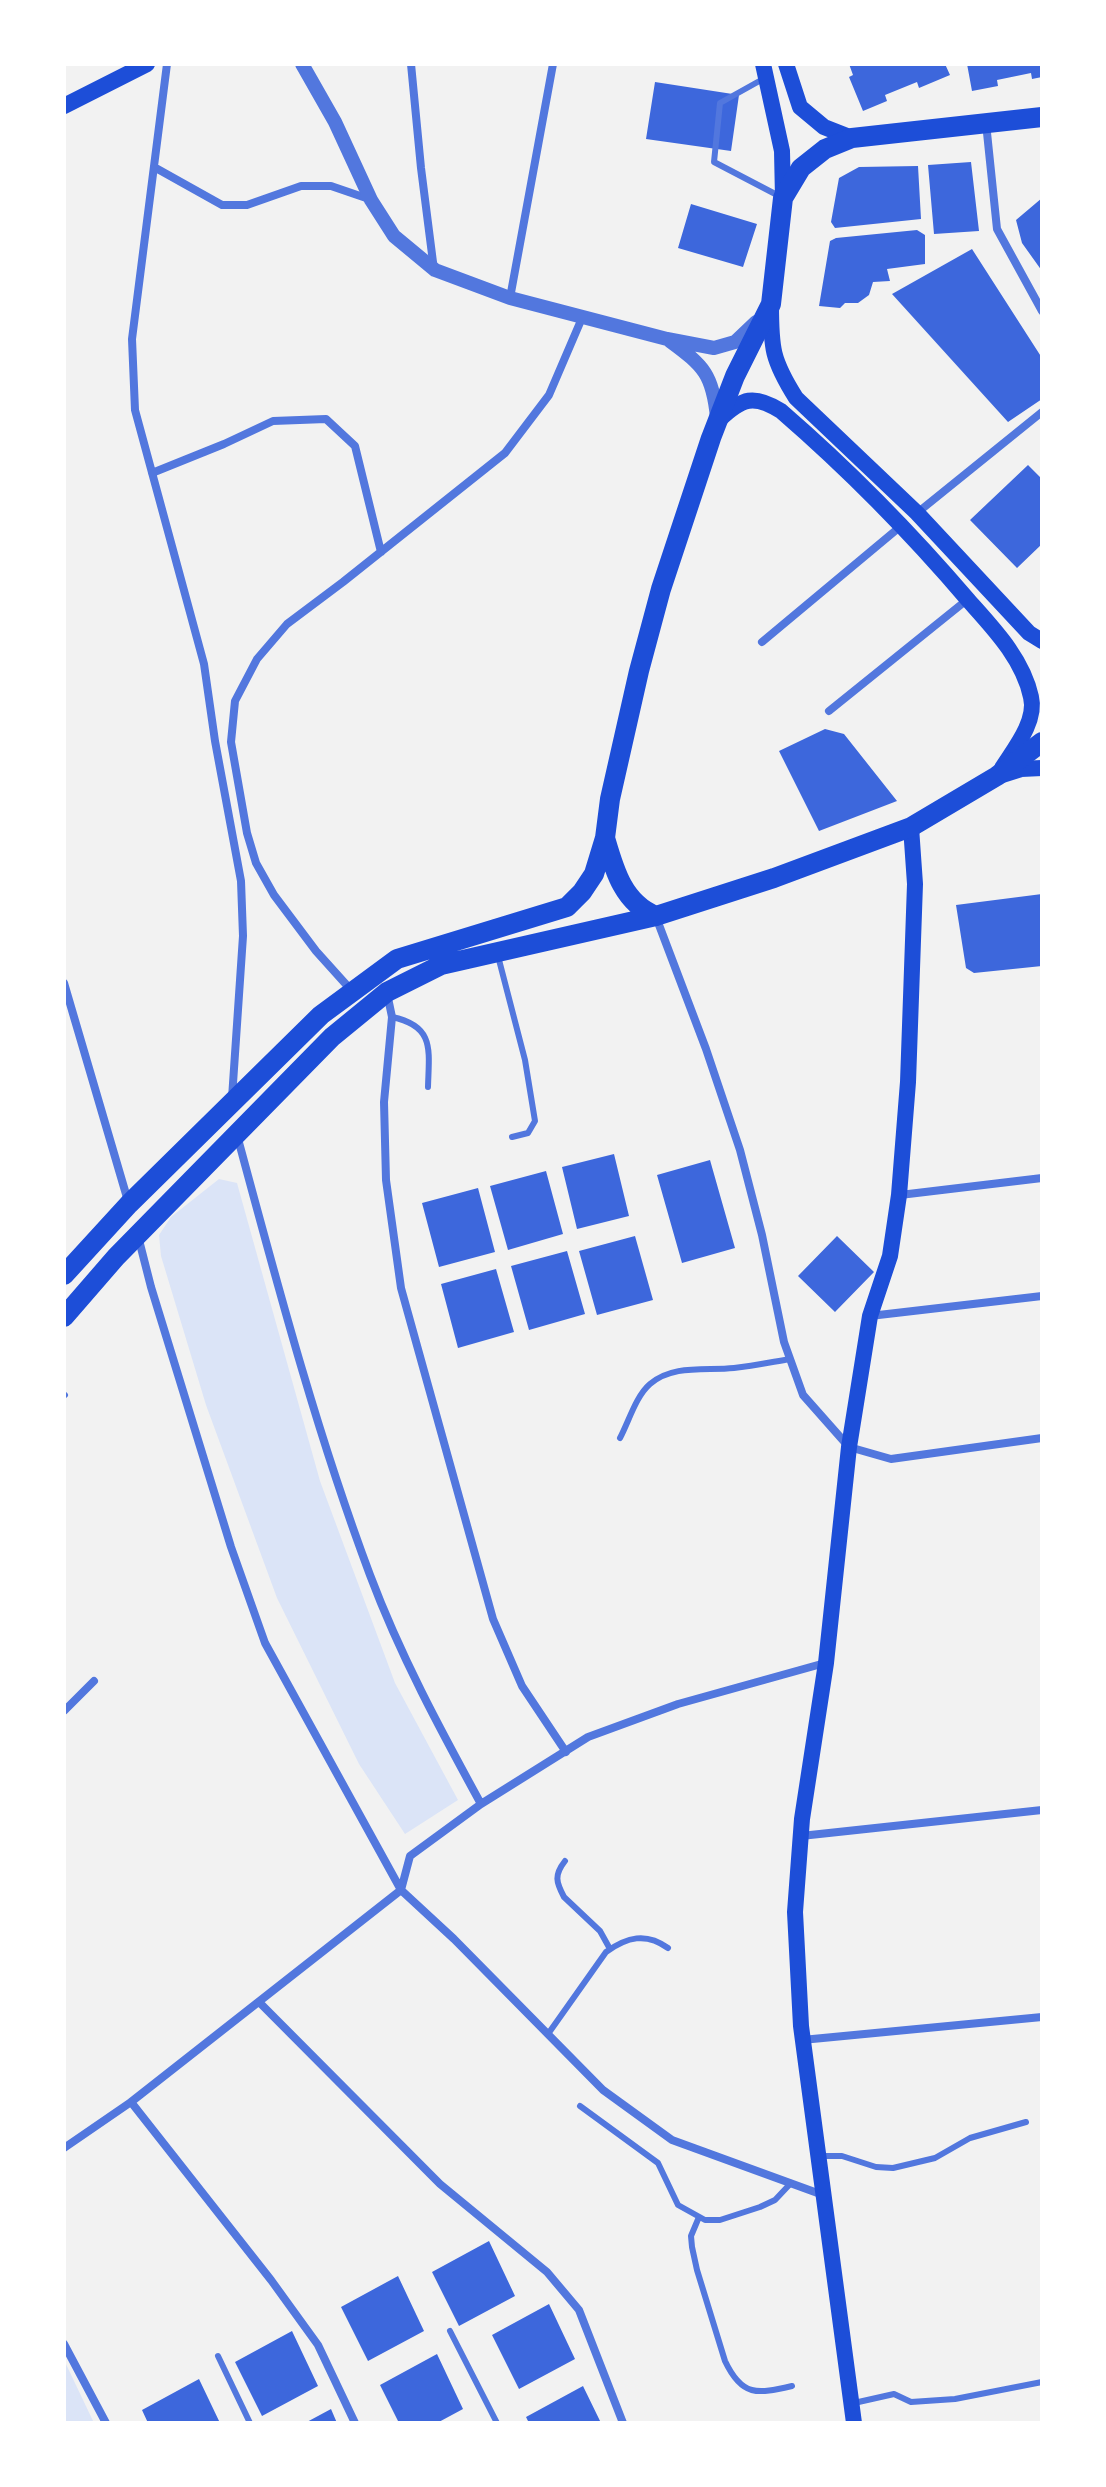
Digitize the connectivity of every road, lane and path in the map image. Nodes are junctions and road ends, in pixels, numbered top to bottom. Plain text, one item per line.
1 (147, 64) edge
2 (167, 64) edge
3 (302, 64) edge
4 (411, 64) edge
5 (553, 64) edge
6 (751, 64) edge
7 (786, 64) edge
8 (764, 70) edge
9 (64, 106) edge
10 (1042, 117) edge
11 (986, 122) junction
12 (852, 138) junction
13 (154, 167) junction
14 (783, 198) junction
15 (371, 200) junction
16 (435, 270) junction
17 (510, 298) junction
18 (771, 304) junction
19 (1042, 311) edge
20 (582, 318) junction
21 (667, 339) junction
22 (1042, 412) edge
23 (717, 422) junction
24 (152, 473) junction
25 (917, 513) junction
26 (901, 526) junction
27 (381, 552) junction
28 (968, 599) junction
29 (1036, 637) edge
30 (762, 642) dead end
31 (1042, 648) edge
32 (829, 711) dead end
33 (1042, 742) edge
34 (1042, 753) edge
35 (1042, 768) edge
36 (997, 776) junction
37 (911, 827) junction
38 (605, 838) junction
39 (656, 916) junction
40 (497, 952) junction
41 (64, 983) edge
42 (353, 991) junction
43 (387, 992) junction
44 (392, 1017) junction
45 (428, 1087) dead end
46 (232, 1103) junction
47 (237, 1134) junction
48 (512, 1137) dead end
49 (1042, 1178) edge
50 (899, 1195) junction
51 (129, 1204) junction
52 (138, 1235) junction
53 (64, 1275) edge
54 (1042, 1296) edge
55 (870, 1316) junction
56 (64, 1317) edge
57 (790, 1359) junction
58 (620, 1438) dead end
59 (1042, 1438) edge
60 (849, 1447) junction
61 (826, 1663) junction
62 (94, 1681) dead end
63 (64, 1711) edge
64 (566, 1752) junction
65 (481, 1804) junction
66 (1042, 1810) edge
67 (801, 1836) junction
68 (565, 1861) dead end
69 (401, 1890) junction
70 (668, 1948) dead end
71 (610, 1949) junction
72 (259, 2002) junction
73 (1042, 2017) edge
74 (548, 2034) junction
75 (802, 2040) junction
76 (131, 2102) junction
77 (580, 2106) dead end
78 (1026, 2122) dead end
79 (64, 2148) edge
80 (818, 2156) junction
81 (791, 2183) junction
82 (823, 2195) junction
83 (699, 2217) junction
84 (450, 2331) dead end
85 (64, 2344) edge
86 (218, 2356) dead end
87 (1042, 2382) edge
88 (792, 2386) dead end
89 (851, 2404) junction
90 (106, 2423) edge
91 (250, 2423) edge
92 (355, 2423) edge
93 (497, 2423) edge
94 (623, 2423) edge
95 (854, 2423) edge

1 - 9 main road
2 - 13 street
3 - 15 street
4 - 16 street
5 - 17 street
6 - 8 main road
7 - 12 main road
8 - 14 main road
8 - 14 lane
10 - 11 main road
11 - 12 main road
11 - 19 street
12 - 14 main road
13 - 15 street
13 - 24 street
14 - 18 main road
15 - 16 street
16 - 17 street
17 - 20 street
18 - 21 street
18 - 23 main road
18 - 25 main road
20 - 21 street
20 - 27 street
21 - 23 street
22 - 25 street
23 - 26 main road
23 - 38 main road
24 - 27 street
24 - 46 street
25 - 29 main road
26 - 28 main road
26 - 30 street
27 - 42 street
28 - 32 street
28 - 36 main road
29 - 31 main road
33 - 36 main road
34 - 36 main road
35 - 36 main road
36 - 37 main road
37 - 39 main road
37 - 50 main road
38 - 39 main road
38 - 42 main road
39 - 40 main road
39 - 57 street
40 - 43 main road
40 - 48 lane
41 - 51 street
42 - 46 main road
43 - 44 street
43 - 47 main road
44 - 45 lane
44 - 64 street
46 - 51 main road
47 - 52 main road
47 - 65 street
49 - 50 street
50 - 55 main road
51 - 53 main road
52 - 56 main road
52 - 69 street
54 - 55 street
55 - 60 main road
57 - 58 lane
57 - 60 street
59 - 60 street
60 - 61 main road
61 - 64 street
61 - 67 main road
62 - 63 street
64 - 65 street
65 - 69 street
66 - 67 street
67 - 75 main road
68 - 71 lane
69 - 72 street
69 - 74 street
70 - 71 lane
71 - 74 lane
72 - 76 street
72 - 94 street
73 - 75 street
74 - 81 street
75 - 80 main road
76 - 79 street
76 - 92 street
77 - 83 lane
78 - 80 lane
80 - 82 main road
81 - 82 street
81 - 83 lane
82 - 89 main road
83 - 88 lane
84 - 93 lane
85 - 90 street
86 - 91 lane
87 - 89 lane
89 - 95 main road

